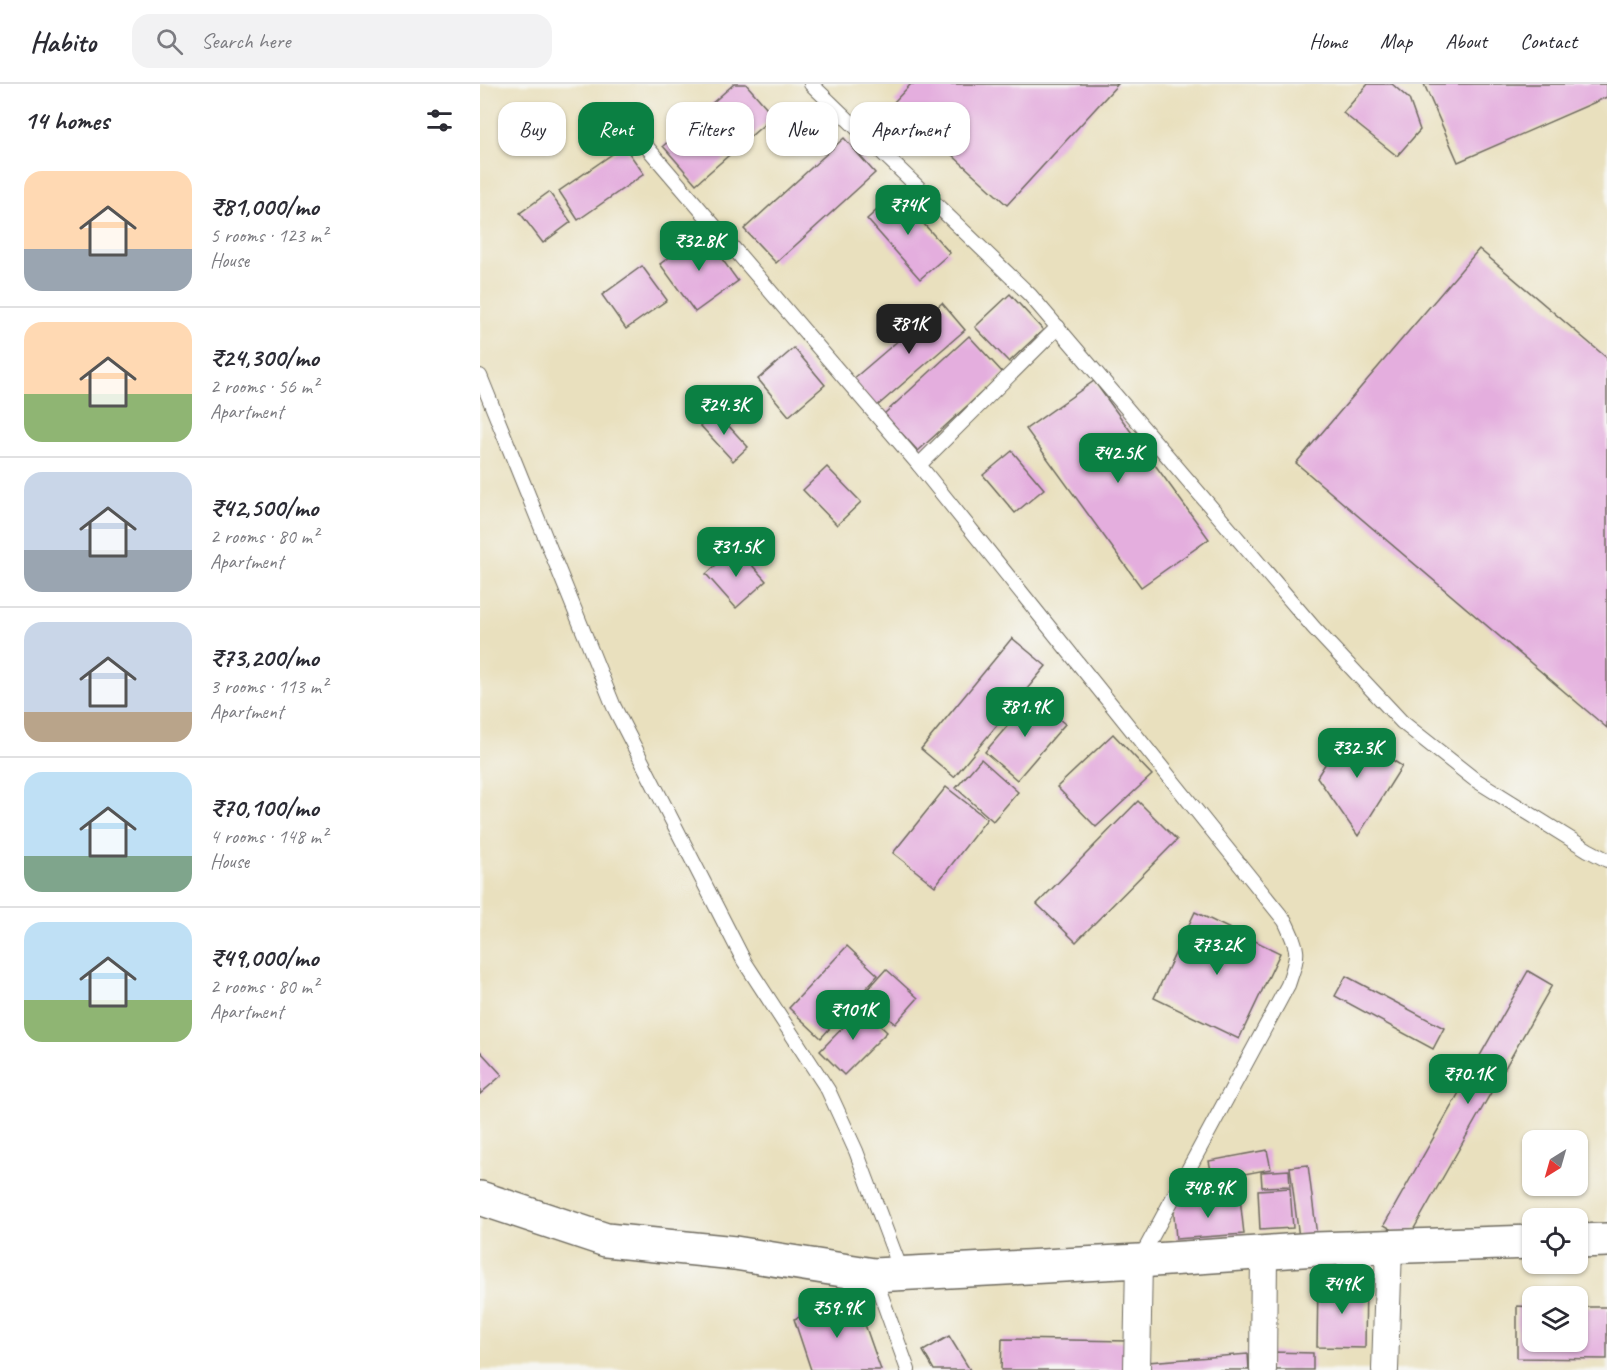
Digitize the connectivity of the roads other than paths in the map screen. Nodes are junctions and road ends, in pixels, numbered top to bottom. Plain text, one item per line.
1 (811, 84) edge
2 (654, 155) edge
3 (1058, 327) junction
4 (480, 376) edge
5 (919, 465) junction
6 (1607, 860) edge
7 (480, 1198) edge
8 (1607, 1240) edge
9 (1588, 1241) edge
10 (1522, 1242) edge
11 (1389, 1247) junction
12 (1264, 1253) junction
13 (1139, 1261) junction
14 (888, 1274) junction
15 (908, 1370) edge
16 (1137, 1370) edge
17 (1263, 1370) edge
18 (1385, 1370) edge

1 - 3 lane
2 - 5 lane
3 - 5 lane
3 - 6 lane
4 - 14 lane
5 - 13 lane
7 - 14 street
8 - 9 street
10 - 11 street
11 - 12 street
11 - 18 street
12 - 13 street
12 - 17 street
13 - 14 street
13 - 16 street
14 - 15 lane

